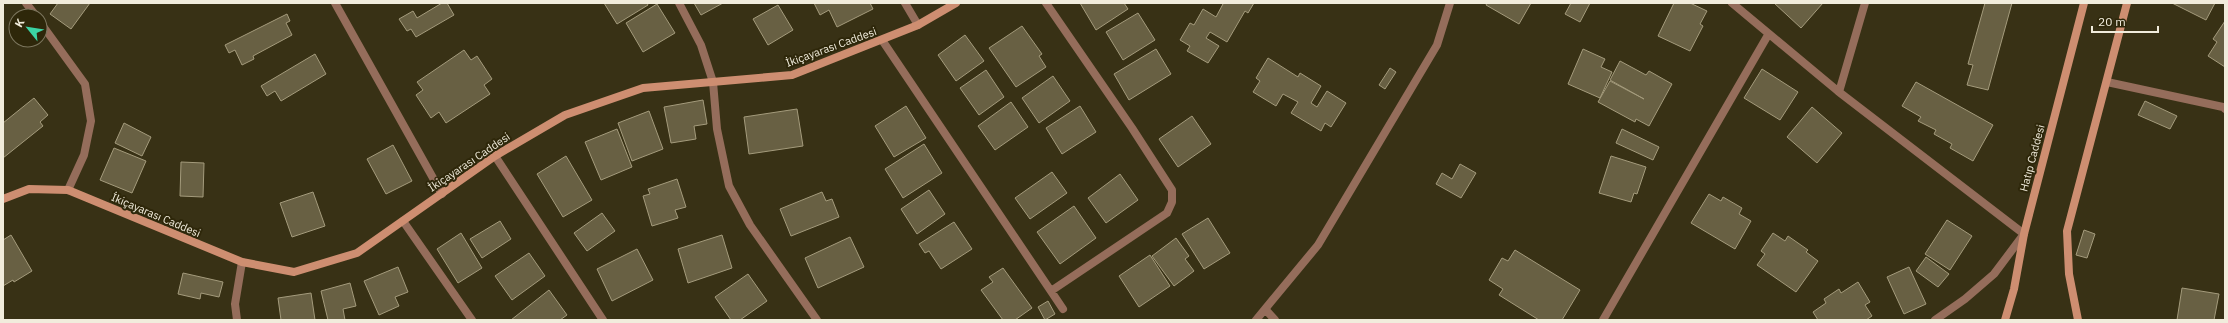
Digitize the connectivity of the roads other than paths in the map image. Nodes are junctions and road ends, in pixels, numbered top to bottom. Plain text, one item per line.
1 (335, 3) edge
2 (679, 3) edge
3 (905, 3) edge
4 (956, 3) edge
5 (1046, 3) edge
6 (1450, 3) edge
7 (1732, 3) edge
8 (1865, 3) edge
9 (2084, 3) edge
10 (2126, 3) edge
11 (918, 25) junction
12 (48, 33) edge
13 (1768, 35) junction
14 (882, 40) junction
15 (713, 82) junction
16 (2107, 82) junction
17 (1839, 92) junction
18 (2225, 109) edge
19 (494, 156) junction
20 (68, 190) junction
21 (442, 194) junction
22 (3, 199) edge
23 (403, 221) junction
24 (2024, 234) junction
25 (242, 262) junction
26 (1052, 291) junction
27 (1063, 309) dead end
28 (1265, 309) junction
29 (237, 320) edge
30 (472, 320) edge
31 (603, 320) edge
32 (817, 320) edge
33 (1256, 320) edge
34 (1275, 320) edge
35 (1602, 320) edge
36 (1935, 320) edge
37 (2005, 320) edge
38 (2078, 320) edge

1 - 21 street
2 - 15 street
3 - 11 street
4 - 11 street, İkiçayarası Caddesi
5 - 26 street
6 - 28 street
7 - 13 street
8 - 17 street
9 - 24 street, Hatıp Caddesi
10 - 16 street
11 - 14 street, İkiçayarası Caddesi
12 - 20 street
13 - 17 street
13 - 35 street
14 - 15 street, İkiçayarası Caddesi
14 - 26 street
15 - 19 street, İkiçayarası Caddesi
15 - 32 street
16 - 18 street
16 - 38 street
17 - 24 street
19 - 21 street, İkiçayarası Caddesi
19 - 31 street
20 - 22 street, İkiçayarası Caddesi
20 - 25 street, İkiçayarası Caddesi
21 - 23 street, İkiçayarası Caddesi
23 - 25 street, İkiçayarası Caddesi
23 - 30 street
24 - 36 street
24 - 37 street, Hatıp Caddesi
25 - 29 street
26 - 27 street
28 - 33 street
28 - 34 street

